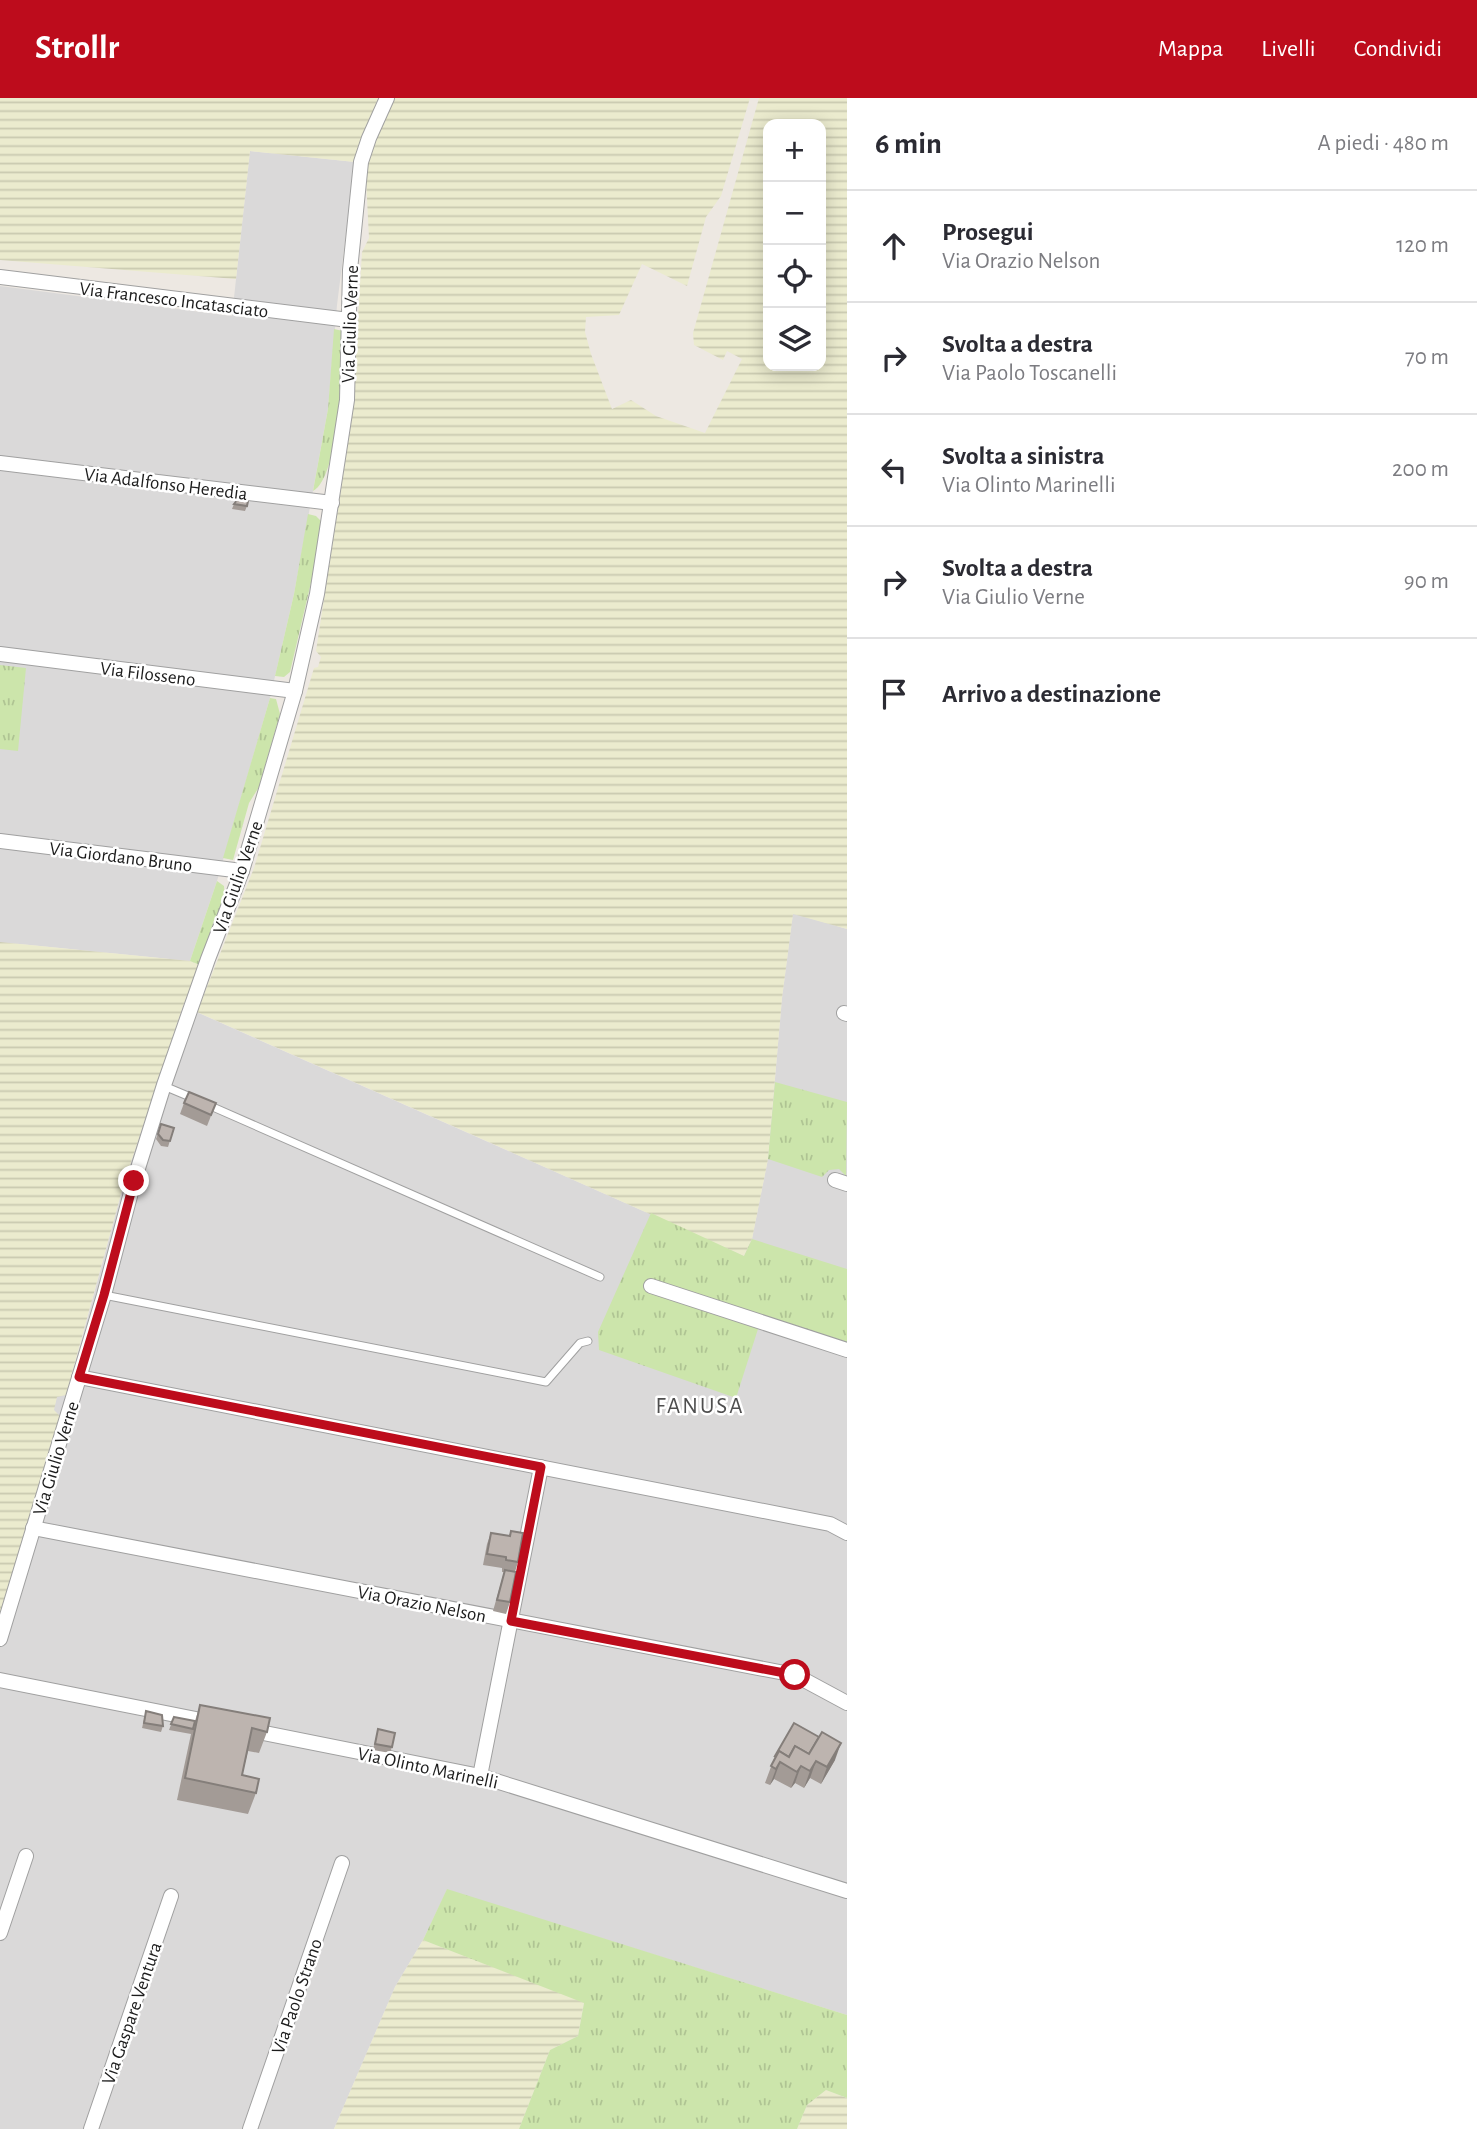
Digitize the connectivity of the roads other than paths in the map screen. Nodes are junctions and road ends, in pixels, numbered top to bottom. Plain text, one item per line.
1 (387, 98) edge
2 (0, 278) edge
3 (349, 320) junction
4 (0, 463) edge
5 (332, 503) junction
6 (0, 654) edge
7 (295, 691) junction
8 (0, 841) edge
9 (242, 871) junction
10 (163, 1085) junction
11 (600, 1277) dead end
12 (651, 1286) dead end
13 (104, 1295) junction
14 (588, 1341) dead end
15 (847, 1350) edge
16 (79, 1377) junction
17 (541, 1467) junction
18 (33, 1528) junction
19 (847, 1533) edge
20 (511, 1621) junction
21 (0, 1639) edge
22 (0, 1680) edge
23 (847, 1703) edge
24 (480, 1776) junction
25 (26, 1856) dead end
26 (342, 1863) dead end
27 (847, 1891) edge
28 (171, 1896) dead end
29 (0, 1933) edge
30 (91, 2129) edge
31 (250, 2129) edge

1 - 3 street, Via Giulio Verne
2 - 3 street, Via Francesco Incatasciato
3 - 5 street, Via Giulio Verne
4 - 5 street, Via Adalfonso Heredia
5 - 7 street, Via Giulio Verne
6 - 7 street, Via Filosseno
7 - 9 street, Via Giulio Verne
8 - 9 street, Via Giordano Bruno
9 - 10 street, Via Giulio Verne
10 - 11 lane
10 - 13 street, Via Giulio Verne
12 - 15 street
13 - 14 lane
13 - 16 street, Via Giulio Verne
16 - 17 street
16 - 18 street, Via Giulio Verne
17 - 19 street
17 - 20 street
18 - 20 street, Via Orazio Nelson
18 - 21 street, Via Giulio Verne
20 - 23 street, Via Orazio Nelson
20 - 24 street
22 - 24 street, Via Olinto Marinelli
24 - 27 street, Via Olinto Marinelli
25 - 29 street
26 - 31 street, Via Paolo Strano
28 - 30 street, Via Gaspare Ventura

